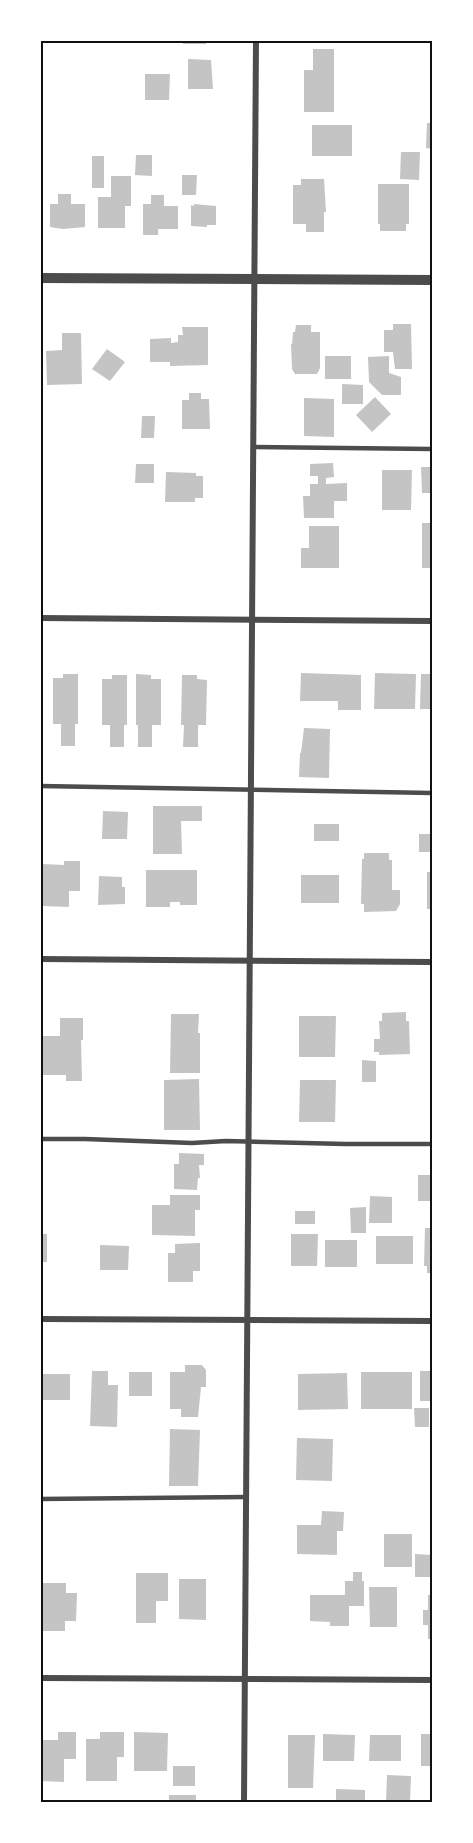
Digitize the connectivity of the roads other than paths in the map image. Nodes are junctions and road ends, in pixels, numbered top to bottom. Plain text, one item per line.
1 (256, 40) edge
2 (40, 278) edge
3 (254, 279) junction
4 (432, 280) edge
5 (253, 447) junction
6 (432, 450) edge
7 (40, 618) edge
8 (252, 620) junction
9 (432, 621) edge
10 (40, 786) edge
11 (251, 790) junction
12 (432, 793) edge
13 (40, 959) edge
14 (250, 961) junction
15 (432, 962) edge
16 (40, 1139) edge
17 (250, 1142) junction
18 (432, 1143) edge
19 (40, 1319) edge
20 (247, 1320) junction
21 (432, 1321) edge
22 (246, 1497) junction
23 (40, 1499) edge
24 (40, 1678) edge
25 (245, 1679) junction
26 (432, 1680) edge
27 (244, 1803) edge

1 - 3 street
2 - 3 street
3 - 4 street
3 - 5 street
5 - 6 lane
5 - 8 street
7 - 8 street
8 - 9 street
8 - 11 street
10 - 11 lane
11 - 12 lane
11 - 14 street
13 - 14 street
14 - 15 street
14 - 17 street
16 - 17 lane
17 - 18 lane
17 - 20 street
19 - 20 street
20 - 21 street
20 - 22 street
22 - 23 lane
22 - 25 street
24 - 25 street
25 - 26 street
25 - 27 street

